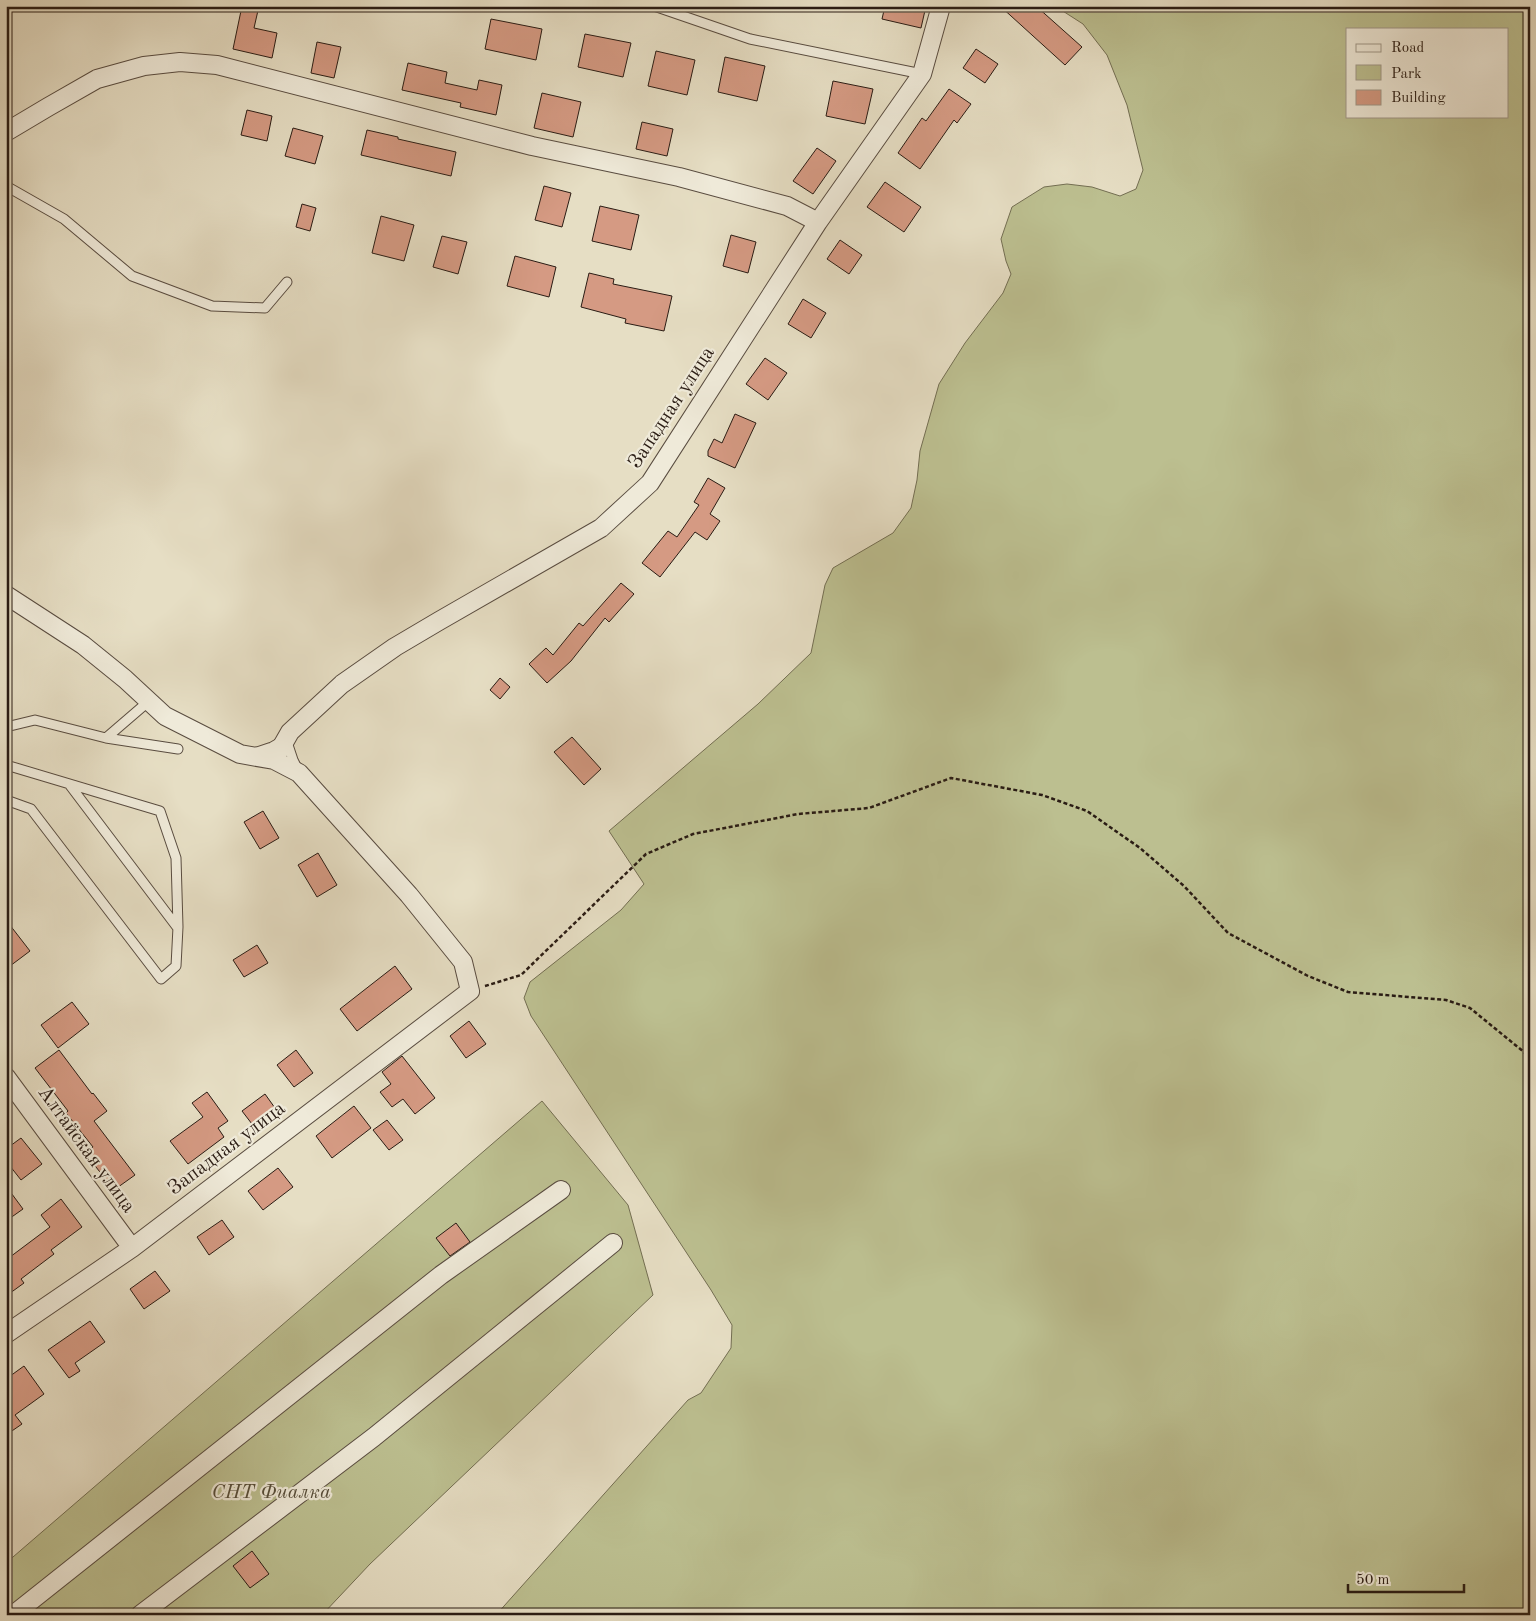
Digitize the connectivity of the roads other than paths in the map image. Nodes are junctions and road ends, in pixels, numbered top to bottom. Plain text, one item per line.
1 (654, 6) edge
2 (942, 6) edge
3 (922, 74) junction
4 (6, 132) edge
5 (6, 186) edge
6 (818, 222) junction
7 (287, 282) dead end
8 (7, 596) edge
9 (149, 701) junction
10 (6, 728) edge
11 (106, 738) junction
12 (286, 738) junction
13 (178, 748) dead end
14 (248, 756) junction
15 (274, 760) junction
16 (6, 766) edge
17 (300, 773) junction
18 (69, 784) junction
19 (6, 800) edge
20 (178, 927) junction
21 (6, 1077) edge
22 (561, 1190) dead end
23 (613, 1243) dead end
24 (132, 1248) junction
25 (6, 1334) edge
26 (13, 1615) edge
27 (140, 1615) edge

1 - 3 lane
2 - 3 street, Западная улица
3 - 6 street, Западная улица
4 - 6 street
5 - 7 lane
6 - 12 street, Западная улица
8 - 9 street
9 - 11 lane
9 - 14 street
10 - 11 lane
11 - 13 lane
12 - 14 lane
12 - 15 street, Западная улица
12 - 17 lane
14 - 15 street
15 - 17 street
16 - 18 lane
17 - 24 street, Западная улица
18 - 20 lane
18 - 20 lane
19 - 20 lane
21 - 24 street, Алтайская улица
22 - 26 street
23 - 27 street
24 - 25 street, Западная улица

